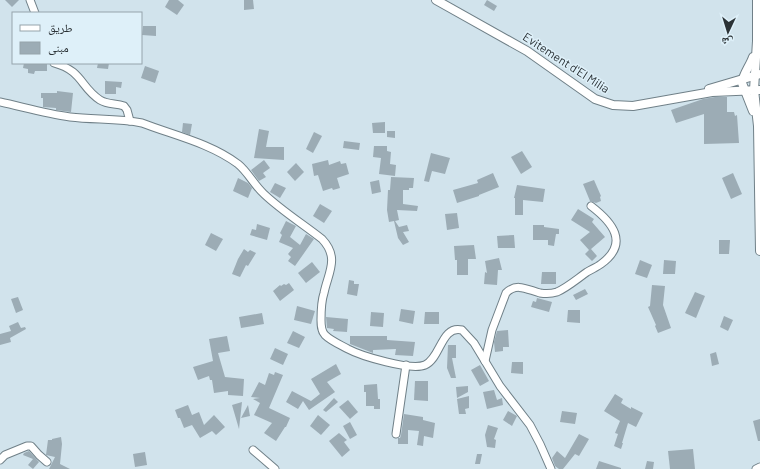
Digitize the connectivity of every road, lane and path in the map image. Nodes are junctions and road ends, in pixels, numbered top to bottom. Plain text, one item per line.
1 (30, 0) edge
2 (436, 0) edge
3 (757, 0) edge
4 (35, 12) edge
5 (757, 41) junction
6 (57, 64) edge
7 (757, 74) edge
8 (743, 78) junction
9 (744, 90) junction
10 (757, 90) edge
11 (693, 94) junction
12 (0, 102) edge
13 (130, 121) junction
14 (758, 126) junction
15 (591, 206) dead end
16 (760, 251) edge
17 (485, 361) junction
18 (406, 365) junction
19 (396, 434) dead end
20 (253, 450) dead end
21 (0, 460) edge
22 (48, 462) dead end
23 (760, 467) edge
24 (275, 469) edge
25 (551, 469) edge
26 (756, 469) edge

1 - 4 street
2 - 11 main road, Evitement d'El Milia
3 - 5 main road
5 - 7 main road
5 - 8 main road
6 - 13 street
7 - 8 main road, Evitement d'El Milia
7 - 10 main road
8 - 9 main road
8 - 11 main road, Evitement d'El Milia
9 - 10 main road, Evitement d'El Milia
9 - 11 main road, Evitement d'El Milia
9 - 14 main road
10 - 14 main road
12 - 13 street
13 - 18 street
14 - 16 main road
15 - 17 street
17 - 18 street
17 - 25 street
18 - 19 street
20 - 24 street
21 - 22 street
23 - 26 street

